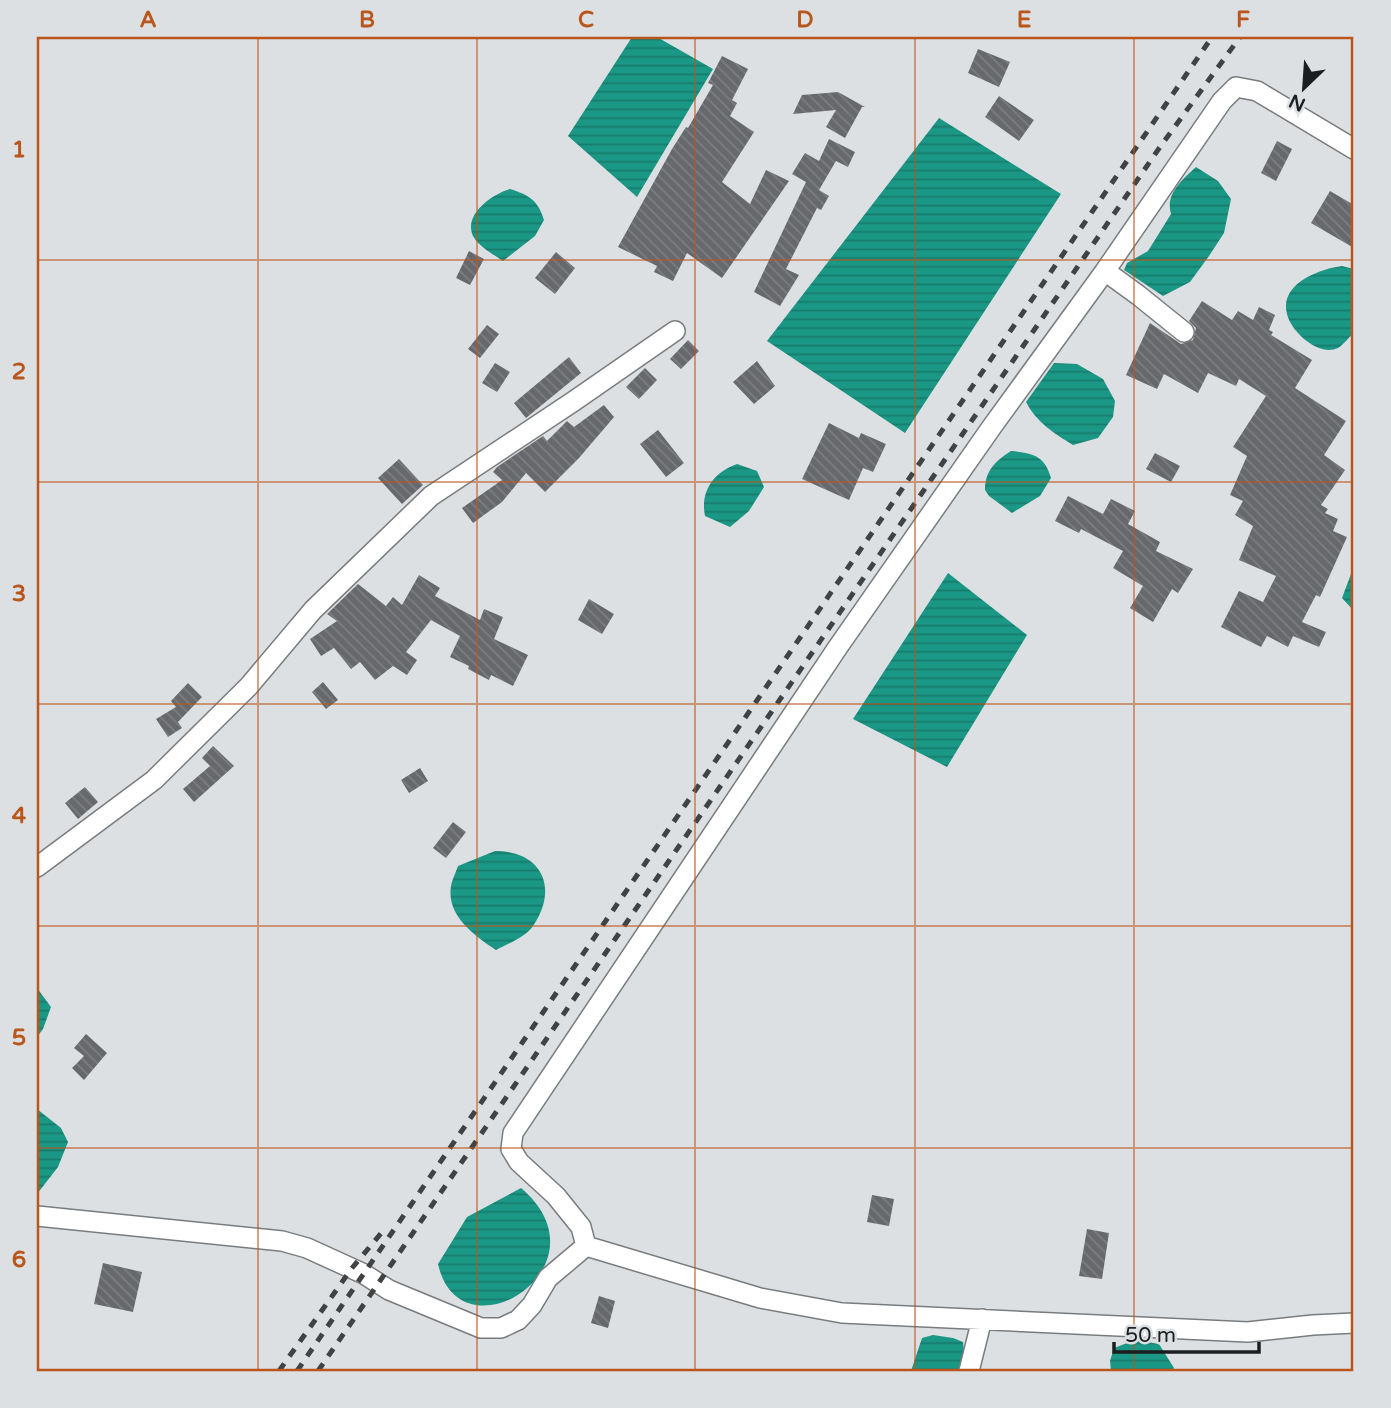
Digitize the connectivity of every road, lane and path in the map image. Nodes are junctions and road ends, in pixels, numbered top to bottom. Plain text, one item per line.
1 (1354, 149) edge
2 (1105, 271) junction
3 (674, 331) dead end
4 (1184, 332) dead end
5 (37, 867) edge
6 (37, 1216) edge
7 (586, 1246) junction
8 (982, 1319) junction
9 (1354, 1324) edge
10 (969, 1371) edge

1 - 2 street
2 - 4 street
2 - 7 street
3 - 5 street
6 - 7 street
7 - 8 street
8 - 9 street
8 - 10 street

